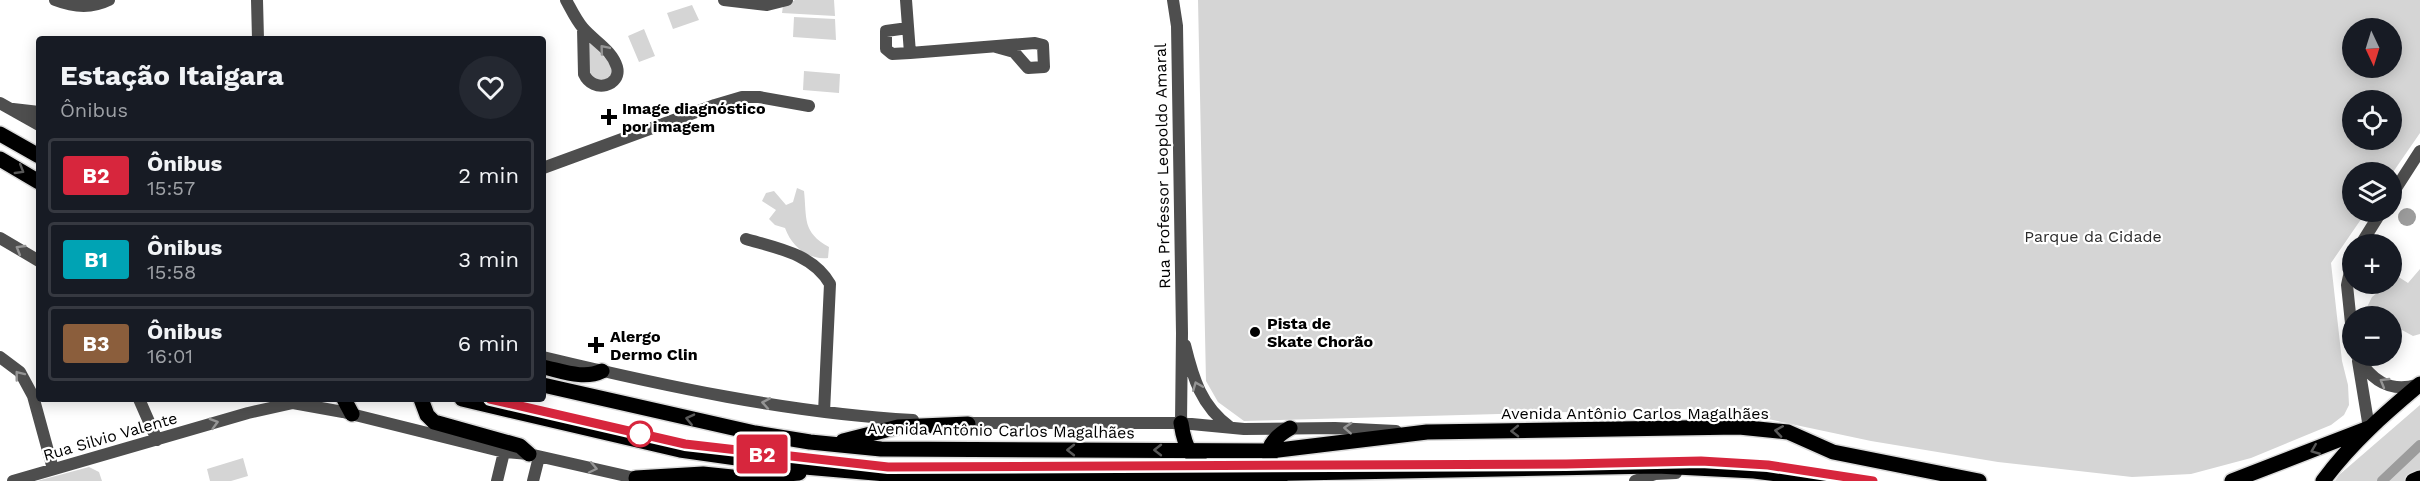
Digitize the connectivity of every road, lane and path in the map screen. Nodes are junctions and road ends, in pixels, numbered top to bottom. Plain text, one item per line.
1 (55, 0) edge
2 (109, 0) edge
3 (257, 0) edge
4 (566, 0) edge
5 (724, 0) edge
6 (787, 0) edge
7 (906, 0) edge
8 (1173, 0) edge
9 (583, 28) junction
10 (908, 28) junction
11 (258, 36) edge
12 (996, 47) dead end
13 (910, 53) junction
14 (5, 106) edge
15 (808, 106) dead end
16 (36, 111) edge
17 (36, 123) edge
18 (0, 134) edge
19 (2420, 151) edge
20 (36, 154) edge
21 (0, 159) edge
22 (546, 167) edge
23 (2402, 179) edge
24 (36, 180) edge
25 (0, 238) edge
26 (746, 239) dead end
27 (36, 259) edge
28 (1182, 333) junction
29 (0, 357) edge
30 (546, 358) edge
31 (2359, 366) edge
32 (2364, 366) edge
33 (546, 368) edge
34 (602, 371) junction
35 (2420, 384) edge
36 (546, 386) edge
37 (140, 402) edge
38 (346, 402) edge
39 (422, 402) edge
40 (475, 402) edge
41 (824, 412) junction
42 (352, 414) junction
43 (1180, 423) junction
44 (968, 424) junction
45 (1231, 428) junction
46 (1290, 428) junction
47 (2369, 428) junction
48 (1427, 432) junction
49 (158, 440) junction
50 (810, 442) junction
51 (1129, 449) junction
52 (1187, 450) junction
53 (1270, 451) junction
54 (504, 452) junction
55 (1833, 452) junction
56 (534, 455) junction
57 (52, 469) junction
58 (1719, 469) junction
59 (832, 470) junction
60 (1227, 475) junction
61 (1278, 477) edge
62 (1147, 478) edge
63 (2420, 478) edge
64 (642, 480) edge
65 (13, 481) edge
66 (497, 481) edge
67 (533, 481) edge
68 (1245, 481) edge
69 (1635, 481) edge
70 (1832, 481) edge
71 (1947, 481) edge
72 (1979, 481) edge
73 (2235, 481) edge
74 (2323, 481) edge
75 (2413, 481) edge

1 - 2 street
3 - 11 street
4 - 9 street
5 - 6 street
7 - 10 street
8 - 28 street, Rua Professor Leopoldo Amaral
9 -> 9 street
10 - 13 street
10 - 13 street
12 - 13 street
14 - 16 street
14 - 17 street
15 - 22 street
18 - 20 main road
19 - 23 street
21 -> 24 main road
27 -> 25 street
26 - 41 street
28 - 43 street, Rua Professor Leopoldo Amaral
45 -> 28 street, Rua Professor Leopoldo Amaral
57 -> 29 street
30 - 34 street, Avenida Antônio Carlos Magalhães
31 - 47 street
35 -> 32 street
33 - 34 main road
41 -> 34 street, Avenida Antônio Carlos Magalhães
35 - 47 main road
50 -> 36 main road, Avenida Antônio Carlos Magalhães
37 - 49 street
38 - 42 main road
39 - 56 main road
40 - 59 main road
41 - 44 street, Avenida Antônio Carlos Magalhães
49 -> 42 street, Rua Silvio Valente
42 - 54 street, Rua Silvio Valente
43 - 44 street, Avenida Antônio Carlos Magalhães
43 - 45 street, Avenida Antônio Carlos Magalhães
43 - 52 main road
44 - 50 main road
45 - 46 street, Avenida Antônio Carlos Magalhães
48 -> 46 street, Avenida Antônio Carlos Magalhães
46 - 53 main road
47 -> 73 main road
47 - 74 main road
48 - 53 main road, Avenida Antônio Carlos Magalhães
55 -> 48 main road, Avenida Antônio Carlos Magalhães
49 - 57 street, Rua Silvio Valente
51 -> 50 main road, Avenida Antônio Carlos Magalhães
52 -> 51 main road, Avenida Antônio Carlos Magalhães
51 - 62 main road
52 - 53 main road, Avenida Antônio Carlos Magalhães
52 - 60 main road
53 - 61 main road
54 - 56 street
54 - 66 street
55 - 71 main road
55 - 72 main road, Avenida Antônio Carlos Magalhães
56 -> 64 street
56 - 67 street
57 - 65 street, Rua Silvio Valente
58 - 61 main road
58 - 69 street
58 - 70 main road
59 - 62 main road
59 - 64 main road
60 - 61 main road
60 - 62 main road
60 - 68 main road
63 - 75 main road

